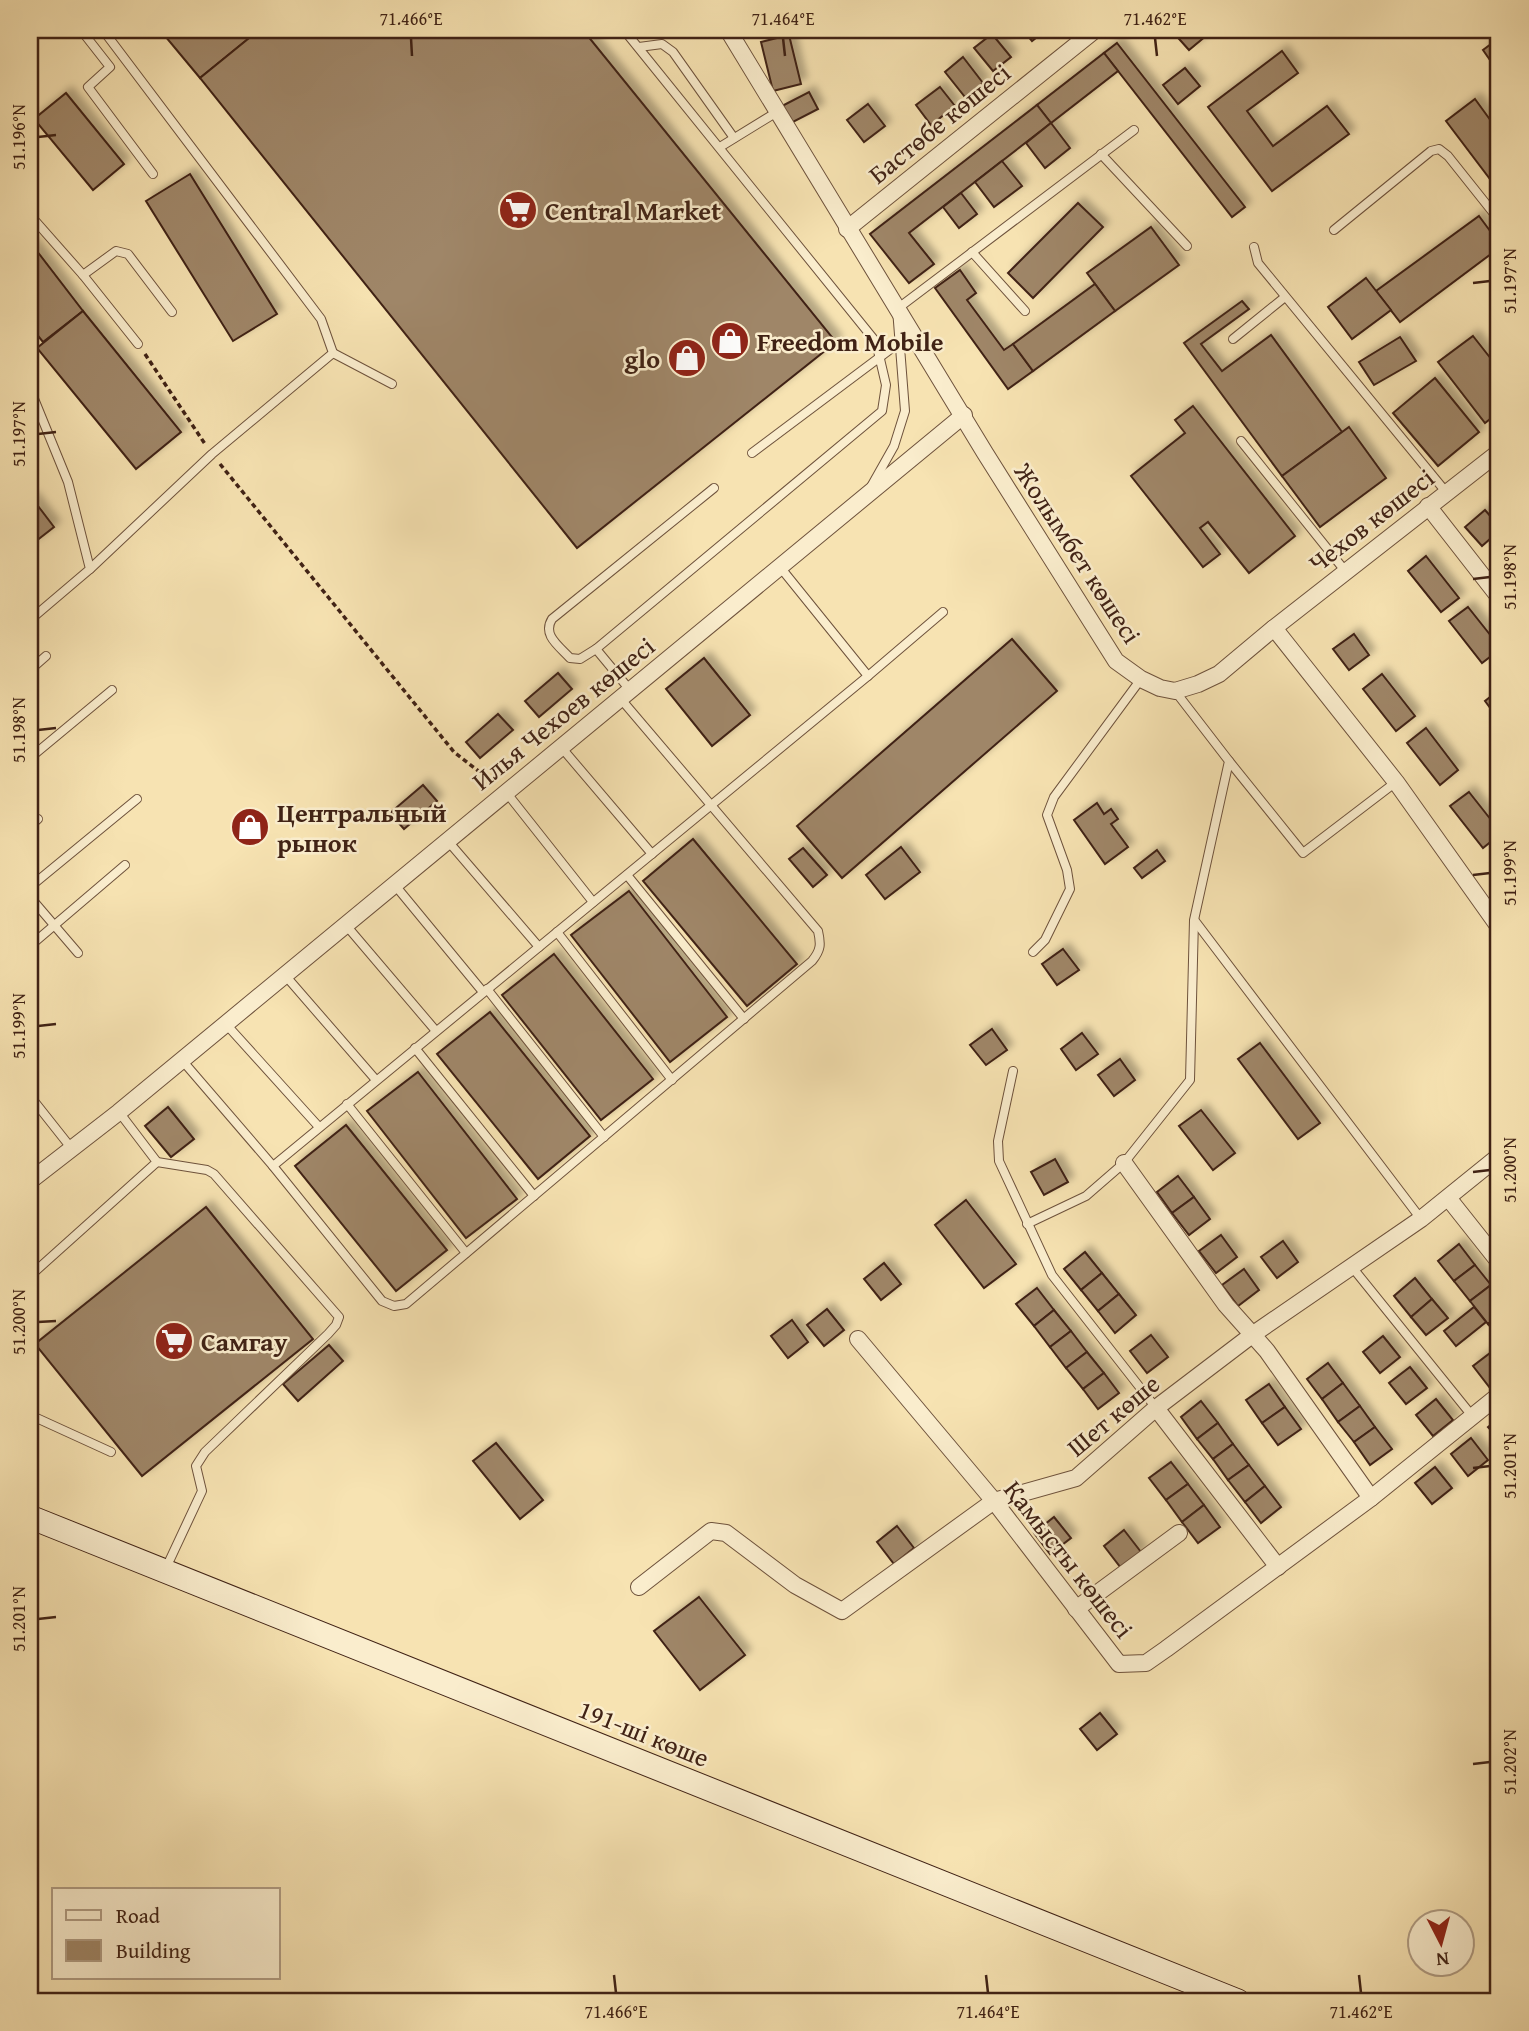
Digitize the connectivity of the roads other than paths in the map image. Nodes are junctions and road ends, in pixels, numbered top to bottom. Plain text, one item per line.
1 (81, 30) edge
2 (103, 30) edge
3 (624, 30) edge
4 (1095, 30) edge
5 (734, 32) edge
6 (639, 47) junction
7 (777, 112) junction
8 (1134, 130) dead end
9 (734, 138) junction
10 (720, 147) junction
11 (1101, 154) junction
12 (153, 174) dead end
13 (30, 215) edge
14 (1499, 220) edge
15 (848, 229) junction
16 (1334, 230) dead end
17 (1187, 246) dead end
18 (1254, 247) dead end
19 (972, 252) junction
20 (82, 275) junction
21 (1285, 297) junction
22 (897, 309) junction
23 (172, 312) dead end
24 (1025, 312) dead end
25 (1233, 339) dead end
26 (900, 342) junction
27 (138, 344) road end
28 (333, 353) junction
29 (879, 356) junction
30 (392, 384) dead end
31 (30, 388) edge
32 (964, 415) junction
33 (1241, 441) dead end
34 (752, 453) dead end
35 (1499, 453) edge
36 (714, 488) dead end
37 (1447, 492) junction
38 (865, 497) junction
39 (1428, 506) junction
40 (780, 567) junction
41 (90, 569) junction
42 (1346, 572) junction
43 (1499, 597) edge
44 (943, 612) dead end
45 (30, 620) edge
46 (1274, 628) junction
47 (596, 649) junction
48 (46, 656) dead end
49 (30, 670) edge
50 (868, 676) junction
51 (1141, 679) junction
52 (112, 690) dead end
53 (1175, 691) junction
54 (625, 694) junction
55 (561, 747) junction
56 (30, 758) edge
57 (1229, 761) junction
58 (1396, 782) junction
59 (506, 792) junction
60 (137, 799) dead end
61 (710, 805) junction
62 (38, 819) dead end
63 (30, 826) edge
64 (447, 840) junction
65 (652, 854) junction
66 (125, 865) dead end
67 (627, 874) junction
68 (394, 884) junction
69 (30, 887) edge
70 (30, 897) edge
71 (593, 902) junction
72 (1194, 920) junction
73 (345, 924) junction
74 (53, 926) junction
75 (1499, 927) edge
76 (557, 932) junction
77 (30, 946) edge
78 (539, 947) junction
79 (1033, 952) dead end
80 (78, 953) dead end
81 (284, 974) junction
82 (485, 991) junction
83 (744, 1019) junction
84 (225, 1023) junction
85 (436, 1031) junction
86 (415, 1048) junction
87 (181, 1059) junction
88 (1013, 1071) dead end
89 (376, 1080) junction
90 (672, 1080) junction
91 (30, 1096) edge
92 (347, 1104) junction
93 (118, 1112) junction
94 (319, 1127) junction
95 (604, 1137) junction
96 (72, 1149) junction
97 (1499, 1156) edge
98 (157, 1161) junction
99 (1124, 1163) junction
100 (274, 1166) junction
101 (30, 1181) edge
102 (534, 1196) junction
103 (1448, 1199) junction
104 (1421, 1219) junction
105 (1027, 1224) junction
106 (466, 1254) junction
107 (1499, 1262) edge
108 (1352, 1267) junction
109 (30, 1276) edge
110 (1252, 1335) junction
111 (858, 1339) dead end
112 (1499, 1395) edge
113 (1156, 1408) junction
114 (30, 1415) edge
115 (1473, 1417) junction
116 (111, 1452) dead end
117 (1371, 1498) junction
118 (994, 1501) junction
119 (30, 1517) edge
120 (1179, 1533) dead end
121 (1278, 1567) junction
122 (164, 1571) junction
123 (639, 1587) dead end
124 (1076, 1609) junction
125 (1238, 2001) edge

1 - 12 lane
2 - 28 lane
3 - 6 lane
4 - 15 street, Бастөбе көшесі
5 - 7 street, Жолымбет көшесі
6 - 9 lane
6 - 10 lane
7 - 9 lane
7 - 15 street, Жолымбет көшесі
8 - 11 lane
9 - 10 lane
10 - 29 lane
11 - 17 lane
11 - 19 lane
13 - 20 lane
14 - 16 lane
15 - 22 street, Жолымбет көшесі
18 - 21 lane
19 - 22 lane
19 - 24 lane
20 - 23 lane
20 - 27 lane
21 - 25 lane
21 - 37 lane
22 - 26 lane
22 - 32 street, Жолымбет көшесі
26 - 29 lane
26 - 38 lane
28 - 30 lane
28 - 41 lane
29 - 34 lane
29 - 47 lane
31 - 41 lane
32 - 38 street, Илья Чехоев көшесі
32 - 51 street, Жолымбет көшесі
33 - 42 lane
35 - 37 street, Чехов көшесі
36 - 47 lane
37 - 39 street, Чехов көшесі
38 - 40 street, Илья Чехоев көшесі
39 - 42 street, Чехов көшесі
39 - 43 street
40 - 50 lane
40 - 54 street, Илья Чехоев көшесі
41 - 45 lane
42 - 46 street, Чехов көшесі
44 - 50 lane
46 - 53 street
46 - 58 street
47 - 54 lane
48 - 49 lane
50 - 61 lane
51 - 53 street, Жолымбет көшесі
51 - 79 lane
52 - 56 lane
53 - 57 lane
54 - 55 street, Илья Чехоев көшесі
54 - 61 lane
55 - 59 street, Илья Чехоев көшесі
55 - 65 lane
57 - 58 lane
57 - 72 lane
58 - 75 street
59 - 64 street, Илья Чехоев көшесі
59 - 71 lane
60 - 69 lane
61 - 65 lane
61 - 83 lane
62 - 63 lane
64 - 68 street, Илья Чехоев көшесі
64 - 78 lane
65 - 67 lane
66 - 74 lane
67 - 71 lane
67 - 83 lane
68 - 73 street, Илья Чехоев көшесі
68 - 82 lane
70 - 74 lane
71 - 76 lane
72 - 99 lane
72 - 104 lane
73 - 81 street, Илья Чехоев көшесі
73 - 85 lane
74 - 77 lane
74 - 80 lane
76 - 78 lane
76 - 90 lane
78 - 82 lane
81 - 84 street, Илья Чехоев көшесі
81 - 89 lane
82 - 85 lane
82 - 95 lane
83 - 90 lane
84 - 87 street, Илья Чехоев көшесі
84 - 94 lane
85 - 86 lane
86 - 89 lane
86 - 102 lane
87 - 93 street, Илья Чехоев көшесі
87 - 100 lane
88 - 105 lane
89 - 92 lane
90 - 95 lane
91 - 96 lane
92 - 94 lane
92 - 106 lane
93 - 96 street, Илья Чехоев көшесі
93 - 98 lane
94 - 100 lane
95 - 102 lane
96 - 101 street, Илья Чехоев көшесі
97 - 103 street, Шет көше
98 - 109 lane
98 - 122 lane
99 - 105 lane
99 - 110 street
100 - 106 lane
102 - 106 lane
103 - 104 street, Шет көше
103 - 107 street
104 - 108 street, Шет көше
105 - 113 lane
108 - 110 street, Шет көше
108 - 115 lane
110 - 113 street, Шет көше
110 - 117 street
111 - 118 street, Қамысты көшесі
112 - 115 street, Қамысты көшесі
113 - 118 street, Шет көше
113 - 121 street
114 - 116 lane
115 - 117 street, Қамысты көшесі
117 - 121 street, Қамысты көшесі
118 - 123 street, Шет көше
118 - 124 street, Қамысты көшесі
119 - 122 main road, 191-ші көше
120 - 124 street
121 - 124 street, Қамысты көшесі
122 - 125 main road, 191-ші көше

